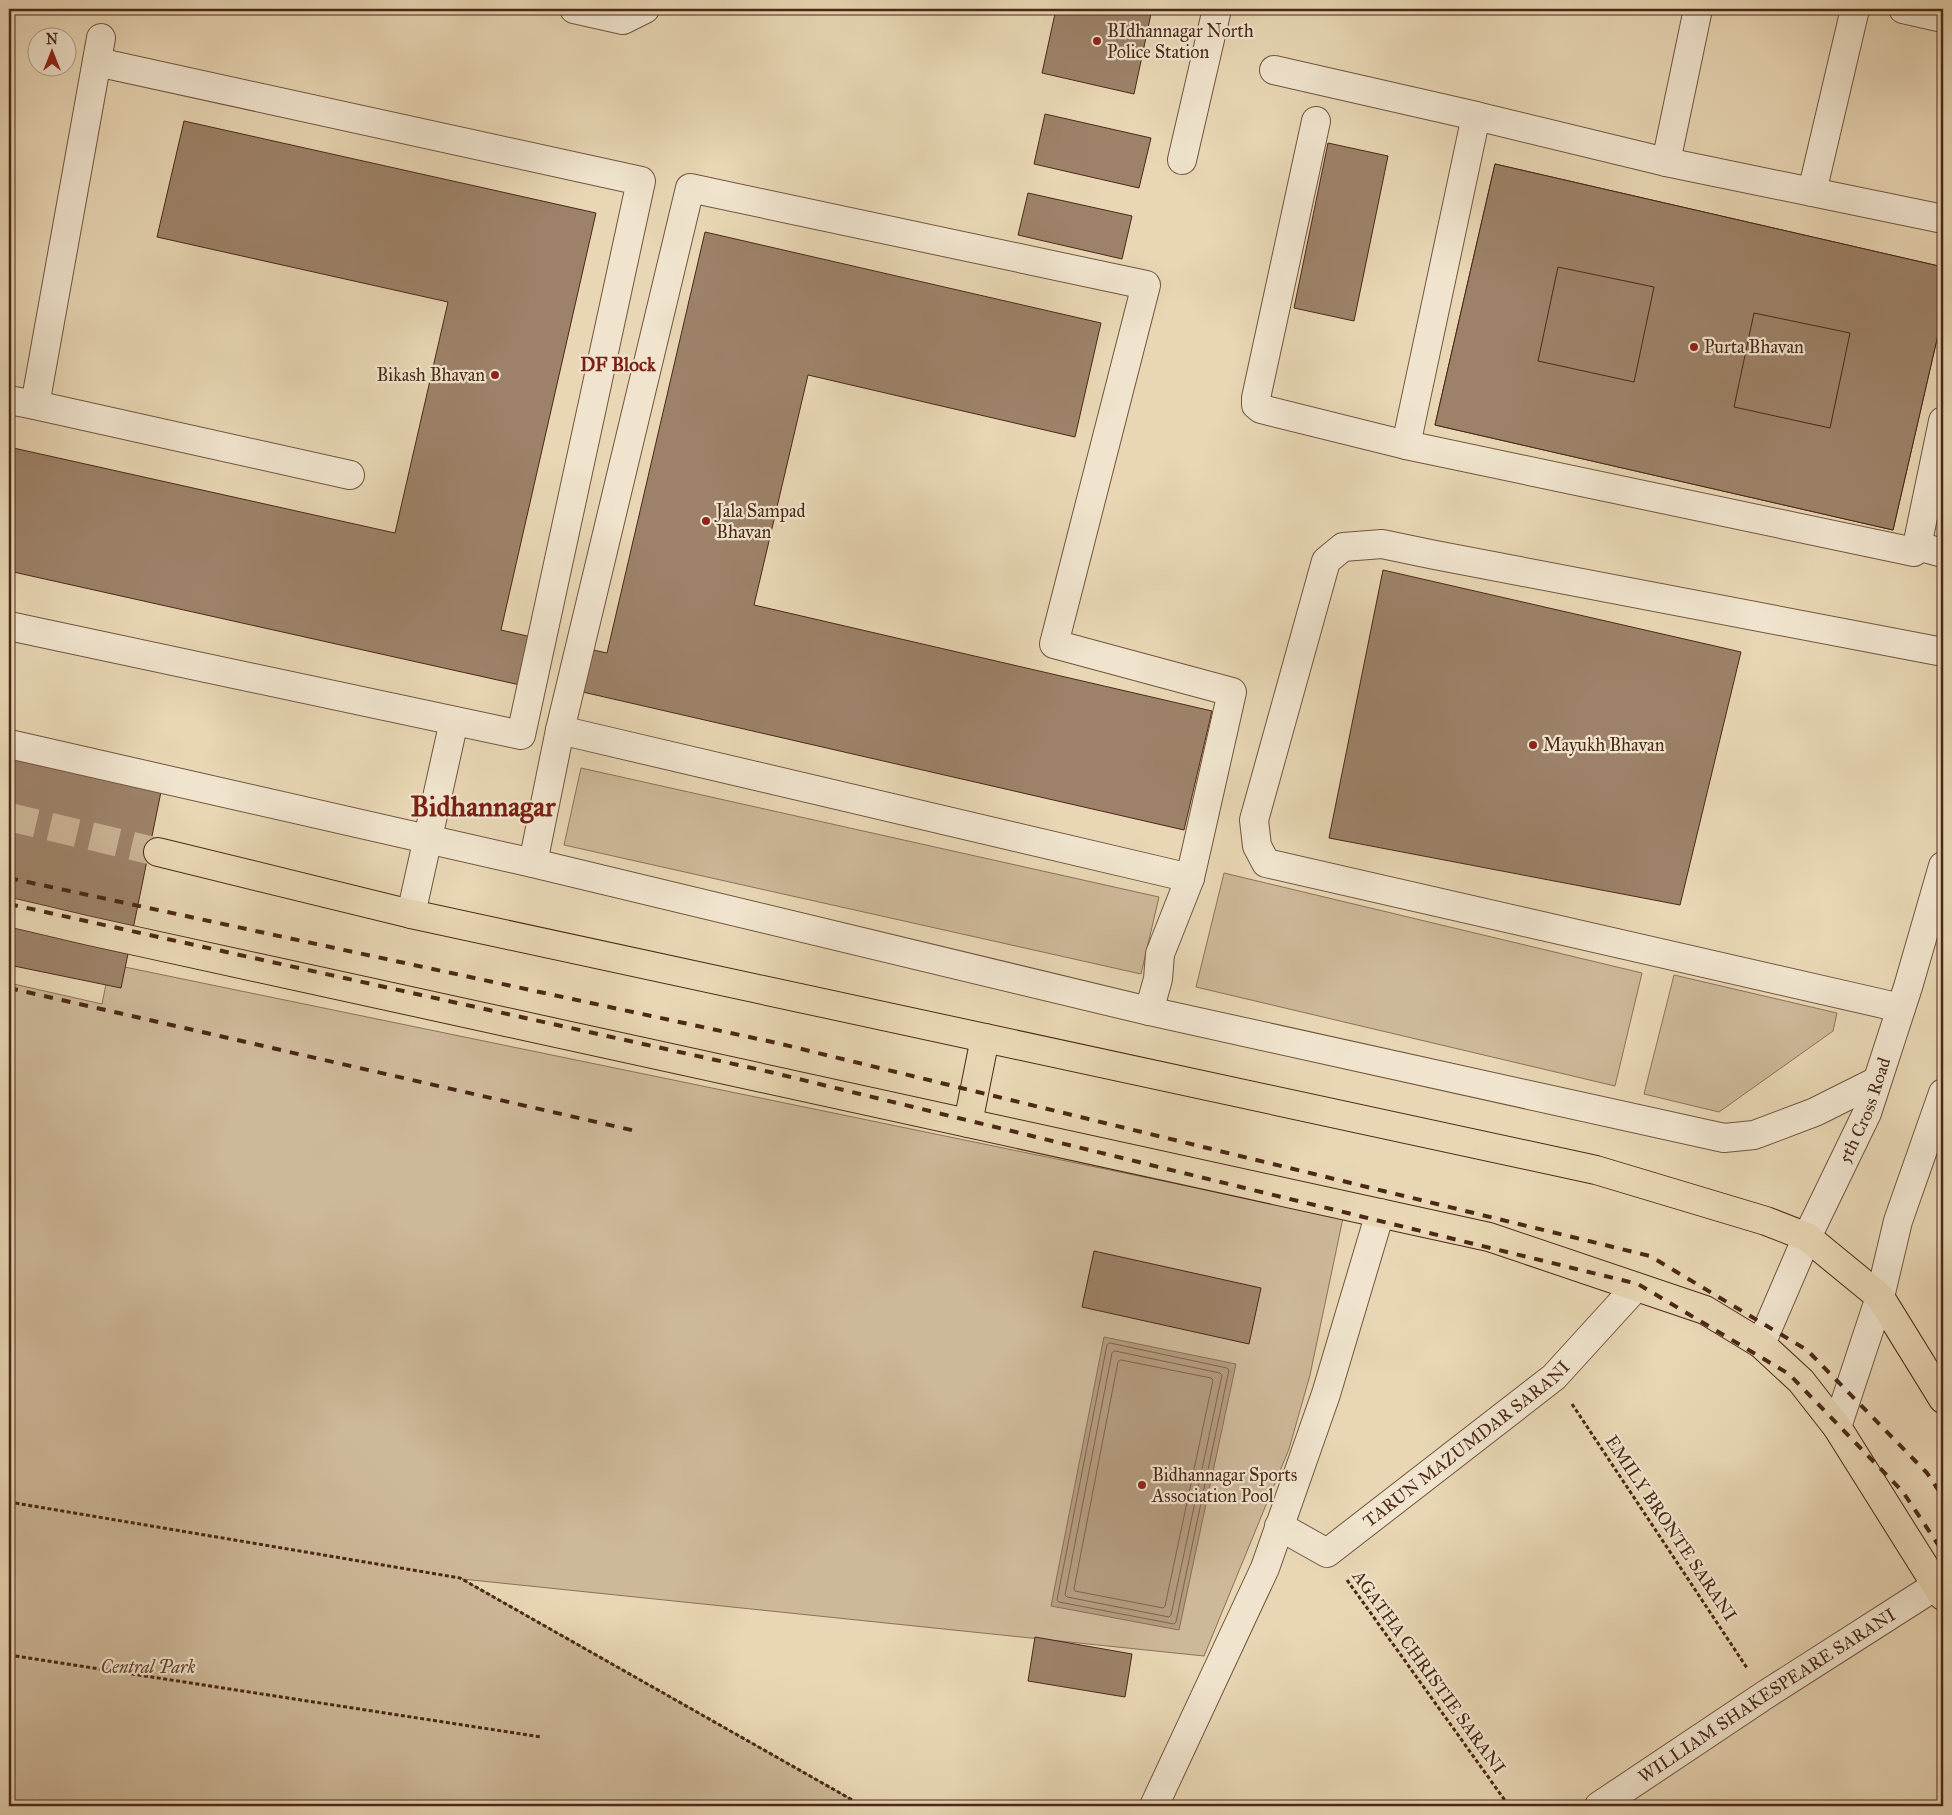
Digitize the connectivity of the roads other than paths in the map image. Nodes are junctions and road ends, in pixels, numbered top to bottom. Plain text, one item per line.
1 (574, 9) edge
2 (645, 9) edge
3 (1217, 9) edge
4 (1698, 9) edge
5 (1855, 9) edge
6 (1903, 9) edge
7 (1943, 18) edge
8 (1274, 70) dead end
9 (1476, 116) junction
10 (1316, 121) dead end
11 (1182, 160) dead end
12 (1666, 162) junction
13 (1812, 192) junction
14 (1943, 219) edge
15 (9, 400) edge
16 (35, 405) junction
17 (1943, 421) edge
18 (1406, 445) junction
19 (350, 475) dead end
20 (1918, 546) junction
21 (1943, 552) edge
22 (9, 626) edge
23 (1943, 652) edge
24 (454, 721) junction
25 (560, 730) junction
26 (9, 744) edge
27 (427, 840) junction
28 (158, 852) tunnel mouth
29 (533, 863) junction
30 (1943, 866) edge
31 (1190, 878) junction
32 (9, 912) edge
33 (411, 914) junction
34 (1901, 1008) junction
35 (1149, 1012) junction
36 (985, 1038) junction
37 (1877, 1082) junction
38 (1943, 1093) edge
39 (968, 1123) junction
40 (1380, 1214) junction
41 (1807, 1237) junction
42 (1636, 1286) junction
43 (1880, 1297) junction
44 (1761, 1344) junction
45 (1943, 1399) edge
46 (1837, 1427) junction
47 (1279, 1526) junction
48 (1940, 1590) edge
49 (1154, 1806) edge
50 (1599, 1806) edge

1 - 2 street
3 - 11 street
4 - 12 street
5 - 13 street
6 - 7 street
8 - 9 street
9 - 12 street
9 - 18 street
10 - 18 street
12 - 13 street
13 - 14 street
15 - 16 street
16 - 19 street
16 - 24 street
17 - 20 street
18 - 20 street
20 - 21 street
22 - 24 street
23 - 34 street
24 - 27 street
25 - 29 street
25 - 31 street
25 - 31 street
26 - 27 street
27 - 29 street
27 - 33 street
28 - 33 main road
29 - 35 street
30 - 34 street, 5th Cross Road
31 - 35 street
32 - 39 main road
33 - 36 main road
34 - 37 street, 5th Cross Road
35 - 37 street
36 - 39 main road
36 - 41 main road
37 - 41 street, 5th Cross Road
38 - 43 street
39 - 40 main road
40 - 42 main road
40 - 47 street
41 - 43 main road
41 - 44 street, 5th Cross Road
42 - 44 main road
42 - 47 street, TARUN MAZUMDAR SARANI
43 - 45 main road
43 - 46 street
44 - 46 main road
46 - 48 main road
47 - 49 street
48 - 50 street, WILLIAM SHAKESPEARE SARANI

